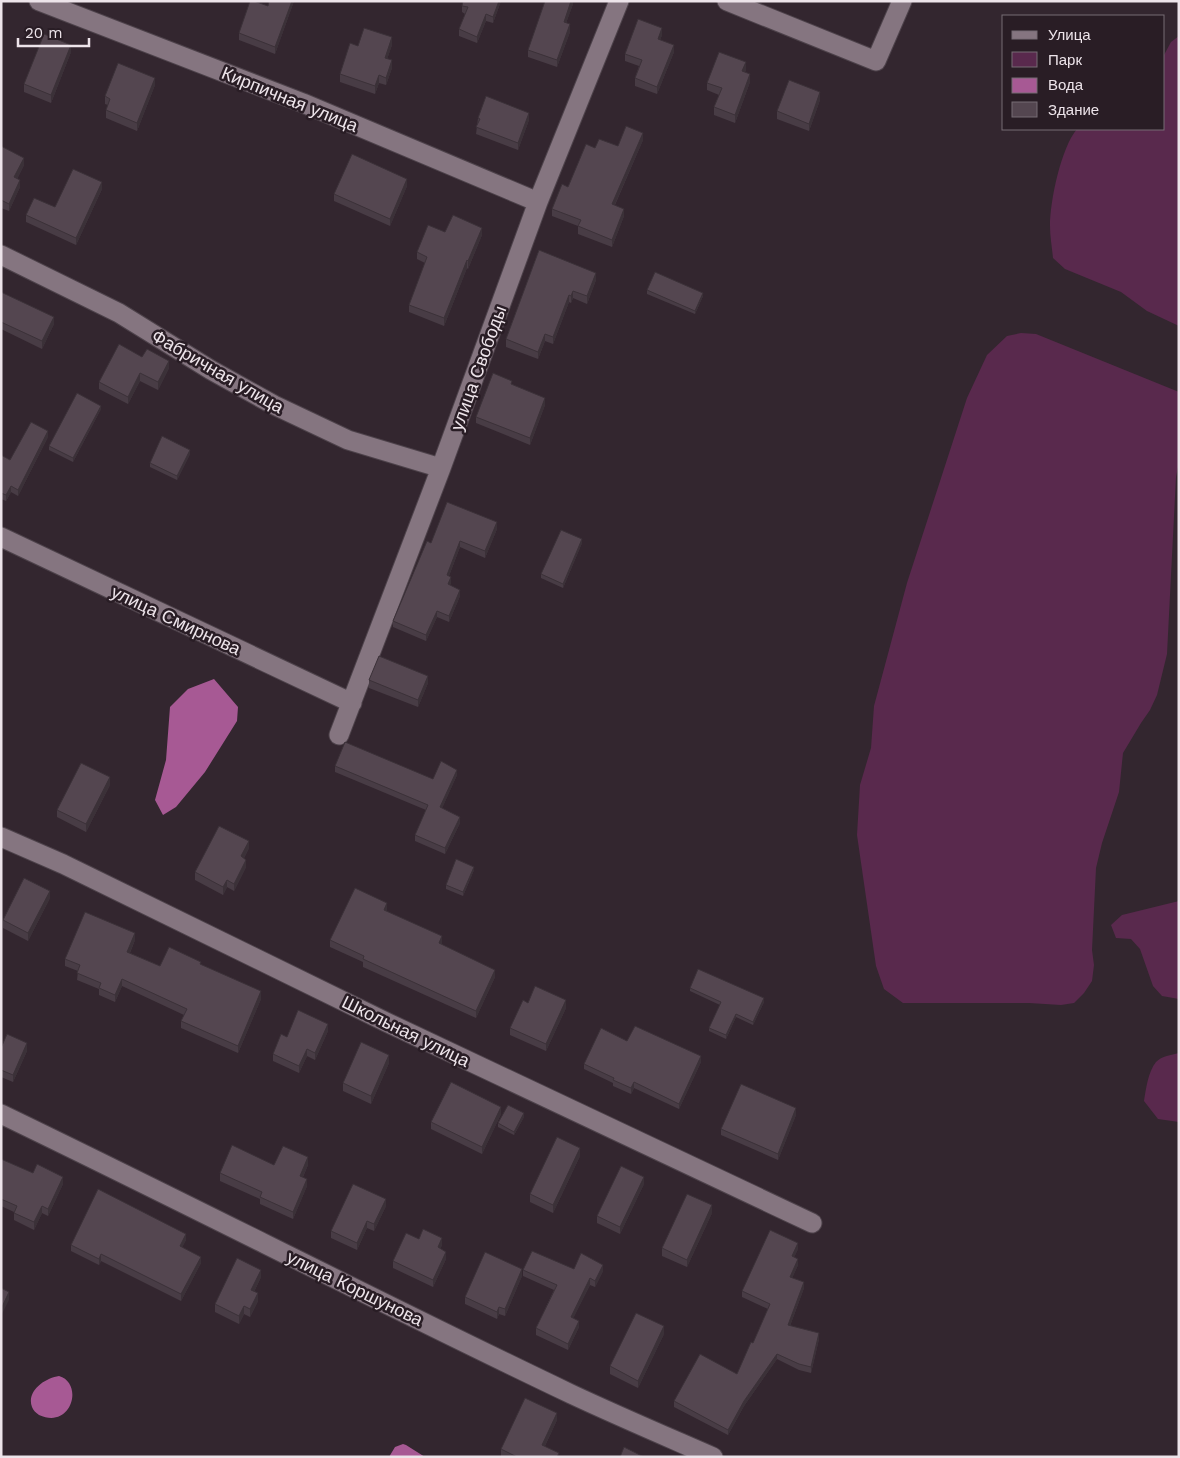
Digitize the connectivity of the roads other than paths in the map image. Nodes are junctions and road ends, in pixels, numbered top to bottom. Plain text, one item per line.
1 (39, 1) edge
2 (619, 1) edge
3 (727, 1) edge
4 (902, 1) edge
5 (538, 202) junction
6 (1, 256) edge
7 (441, 468) junction
8 (1, 537) edge
9 (352, 702) junction
10 (339, 736) dead end
11 (1, 837) edge
12 (1, 1114) edge
13 (812, 1223) dead end
14 (713, 1457) edge

1 - 5 street, Кирпичная улица
2 - 5 street, улица Свободы
3 - 4 street
5 - 7 street, улица Свободы
6 - 7 street, Фабричная улица
7 - 9 street, улица Свободы
8 - 9 street, улица Смирнова
9 - 10 street, улица Свободы
11 - 13 street, Школьная улица
12 - 14 street, улица Коршунова

